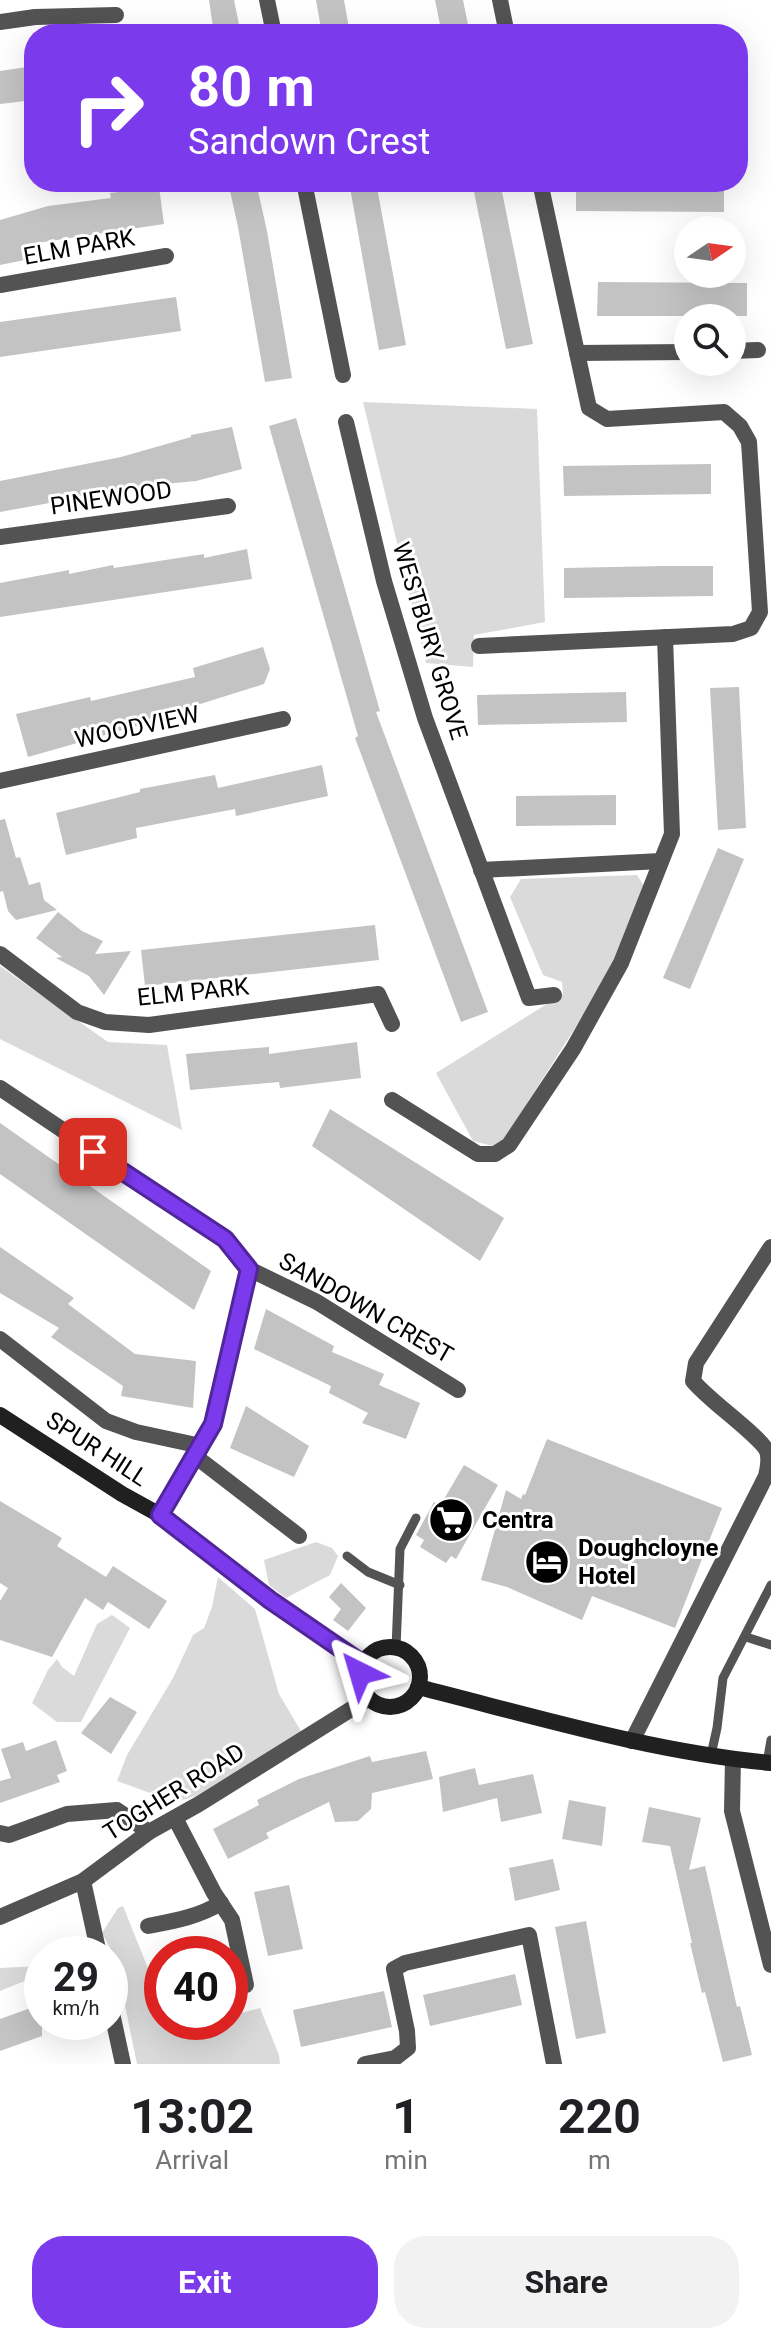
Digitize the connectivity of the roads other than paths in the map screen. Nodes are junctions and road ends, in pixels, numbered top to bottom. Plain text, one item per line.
1 (267, 0) edge
2 (500, 0) edge
3 (116, 15) dead end
4 (0, 22) edge
5 (272, 24) edge
6 (505, 24) edge
7 (306, 192) edge
8 (542, 192) edge
9 (166, 256) dead end
10 (0, 285) edge
11 (746, 350) edge
12 (758, 350) dead end
13 (674, 352) edge
14 (577, 353) junction
15 (343, 375) dead end
16 (346, 422) dead end
17 (228, 506) dead end
18 (0, 537) edge
19 (665, 637) junction
20 (479, 646) dead end
21 (283, 719) dead end
22 (0, 781) edge
23 (661, 861) junction
24 (481, 870) junction
25 (0, 954) edge
26 (554, 995) dead end
27 (392, 1024) dead end
28 (0, 1088) edge
29 (392, 1100) dead end
30 (771, 1247) edge
31 (249, 1269) junction
32 (0, 1339) edge
33 (458, 1390) dead end
34 (0, 1415) edge
35 (198, 1451) junction
36 (160, 1515) junction
37 (416, 1518) dead end
38 (299, 1536) dead end
39 (347, 1556) dead end
40 (400, 1585) junction
41 (771, 1585) edge
42 (746, 1637) junction
43 (771, 1645) edge
44 (396, 1648) junction
45 (363, 1664) junction
46 (418, 1687) junction
47 (369, 1698) junction
48 (771, 1740) edge
49 (632, 1741) junction
50 (711, 1755) junction
51 (733, 1759) junction
52 (769, 1763) edge
53 (175, 1818) junction
54 (149, 1832) junction
55 (0, 1833) edge
56 (83, 1881) junction
57 (221, 1903) junction
58 (0, 1917) edge
59 (148, 1926) dead end
60 (95, 1936) edge
61 (235, 1936) edge
62 (771, 1965) edge
63 (118, 2040) edge
64 (123, 2064) edge
65 (365, 2064) edge
66 (554, 2064) edge

1 - 5 street
2 - 6 street
3 - 4 street
7 - 15 street
8 - 14 street
9 - 10 street, ELM PARK
11 - 12 street
13 - 14 street
14 - 19 street, WESTBURY GROVE
16 - 24 street, WESTBURY GROVE
17 - 18 street, PINEWOOD
19 - 20 street, WESTBURY GROVE
19 - 23 street
21 - 22 street, WOODVIEW
23 - 24 street
23 - 29 street
24 - 26 street, WESTBURY GROVE
25 - 27 street, ELM PARK
28 - 31 street, SANDOWN CREST
30 - 49 street
31 - 33 street, SANDOWN CREST
31 - 35 street, SANDOWN CREST
32 - 35 street
34 - 36 street, SPUR HILL
35 - 36 street, SANDOWN CREST
35 - 38 street
36 - 45 street, SPUR HILL
37 - 40 lane
39 - 40 lane
40 - 44 lane
41 - 42 lane
42 - 43 lane
42 - 50 lane
44 - 45 street
44 - 46 street
45 - 47 street
46 - 47 street
46 - 49 street
47 - 53 street, TOGHER ROAD
48 - 52 lane
49 - 50 street
50 - 51 street
51 - 52 street
51 - 62 street
53 - 54 street, TOGHER ROAD
53 - 57 street
54 - 55 street
54 - 56 street, TOGHER ROAD
56 - 58 street, TOGHER ROAD
56 - 60 street
57 - 59 street
57 - 61 street
63 - 64 street
65 - 66 street

